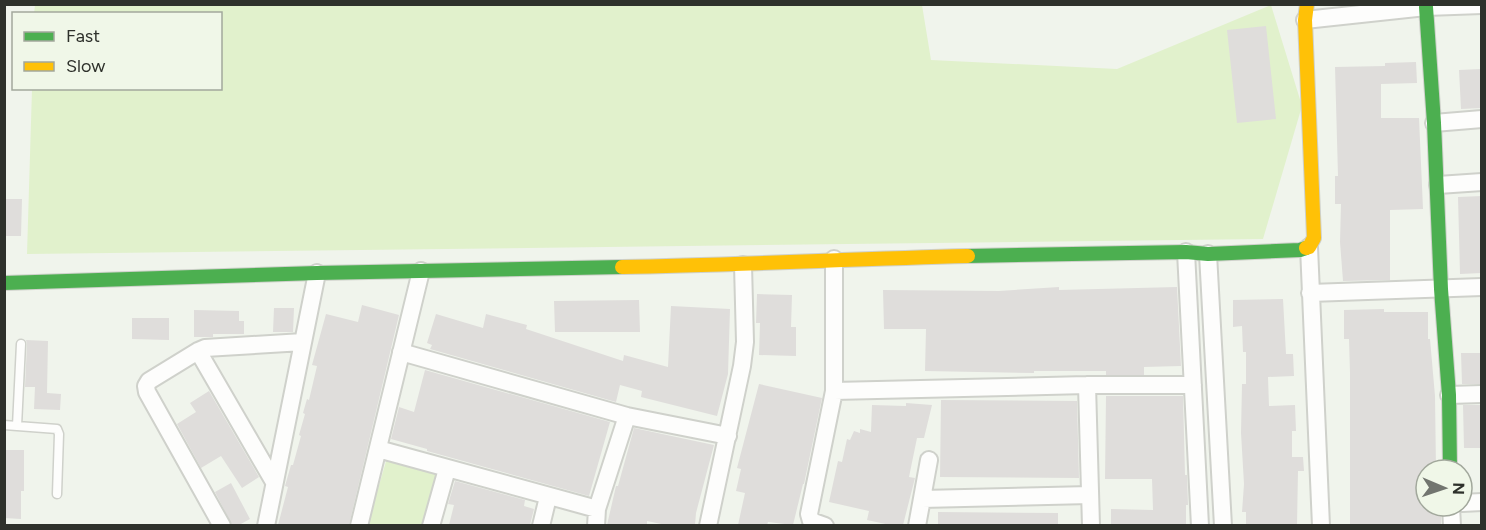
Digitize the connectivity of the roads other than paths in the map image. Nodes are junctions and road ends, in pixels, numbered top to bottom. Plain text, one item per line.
1 (1482, 5) edge
2 (1425, 7) junction
3 (1306, 12) edge
4 (1482, 119) edge
5 (1434, 123) junction
6 (1482, 182) edge
7 (1438, 184) junction
8 (1309, 247) junction
9 (1186, 252) junction
10 (1208, 254) junction
11 (834, 259) junction
12 (743, 265) junction
13 (422, 271) junction
14 (317, 273) junction
15 (4, 283) edge
16 (1482, 287) edge
17 (1441, 289) junction
18 (1310, 294) junction
19 (303, 342) junction
20 (21, 344) dead end
21 (198, 351) junction
22 (401, 352) junction
23 (1087, 385) junction
24 (1193, 385) junction
25 (834, 391) junction
26 (1482, 394) edge
27 (1449, 395) junction
28 (627, 416) junction
29 (4, 425) edge
30 (17, 426) junction
31 (728, 436) junction
32 (378, 449) junction
33 (1450, 458) edge
34 (929, 460) dead end
35 (447, 469) junction
36 (274, 482) junction
37 (57, 494) dead end
38 (1090, 495) junction
39 (548, 497) junction
40 (922, 499) junction
41 (596, 517) edge
42 (222, 525) edge
43 (266, 525) edge
44 (359, 525) edge
45 (431, 525) edge
46 (541, 525) edge
47 (708, 525) edge
48 (825, 525) edge
49 (917, 525) edge
50 (1091, 525) edge
51 (1200, 525) edge
52 (1223, 525) edge
53 (1321, 525) edge

1 - 2 street
2 - 3 street
2 - 5 street
3 - 8 street
4 - 5 street
5 - 7 street
6 - 7 street
7 - 17 street
8 - 10 street
8 - 18 street
9 - 10 street
9 - 11 street
9 - 24 street
10 - 52 street
11 - 12 street
11 - 25 street
12 - 13 street
12 - 31 street
13 - 14 street
13 - 22 street
14 - 15 street
14 - 19 street
16 - 17 street
17 - 18 street
17 - 27 street
18 - 53 street
19 - 21 street
19 - 36 street
20 - 30 lane
21 - 36 street
21 - 42 street
22 - 28 street
22 - 32 street
23 - 24 street
23 - 25 street
23 - 38 street
24 - 51 street
25 - 48 street
26 - 27 street
27 - 33 street
28 - 31 street
28 - 41 street
29 - 30 lane
30 - 37 lane
31 - 47 street
32 - 35 street
32 - 44 street
34 - 40 street
35 - 39 street
35 - 45 street
36 - 43 street
38 - 40 street
38 - 50 street
39 - 41 street
39 - 46 street
40 - 49 street

